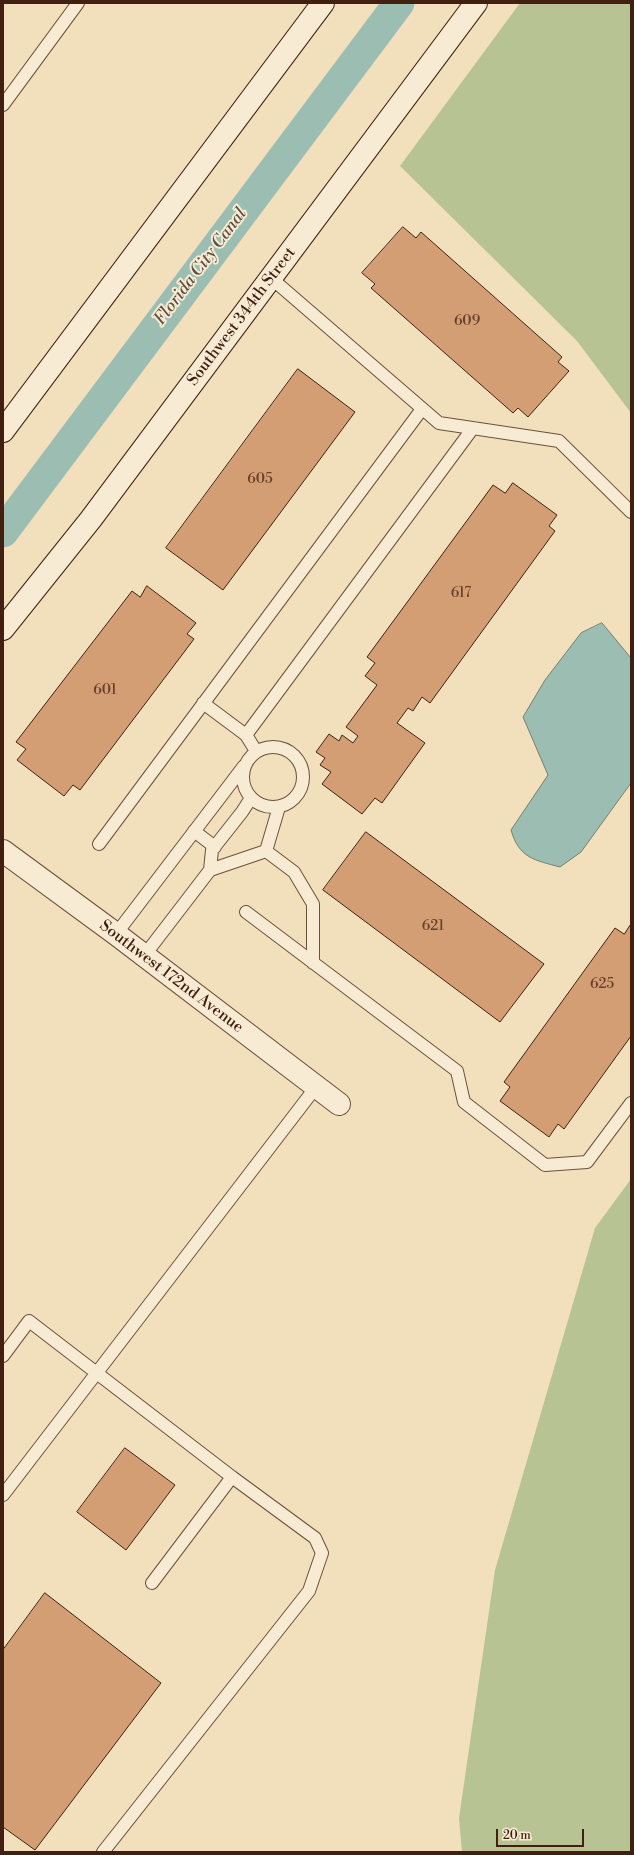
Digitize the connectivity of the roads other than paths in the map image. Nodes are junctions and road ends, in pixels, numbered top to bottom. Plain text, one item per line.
1 (78, 3) edge
2 (323, 3) edge
3 (476, 3) edge
4 (3, 105) edge
5 (271, 278) junction
6 (422, 409) junction
7 (473, 428) junction
8 (3, 431) edge
9 (631, 512) edge
10 (3, 629) edge
11 (203, 703) junction
12 (246, 735) junction
13 (256, 751) junction
14 (244, 766) junction
15 (251, 798) junction
16 (279, 807) junction
17 (194, 831) junction
18 (99, 844) dead end
19 (215, 847) junction
20 (3, 851) edge
21 (266, 851) junction
22 (210, 870) junction
23 (246, 912) dead end
24 (116, 934) junction
25 (144, 956) junction
26 (313, 962) junction
27 (316, 1087) junction
28 (631, 1103) edge
29 (339, 1104) dead end
30 (3, 1356) edge
31 (98, 1373) junction
32 (232, 1477) junction
33 (3, 1495) edge
34 (152, 1583) dead end
35 (103, 1852) edge

1 - 4 lane
2 - 8 main road
3 - 5 main road, Southwest 344th Street
5 - 6 lane
5 - 10 main road, Southwest 344th Street
6 - 7 lane
6 - 11 lane
7 - 9 lane
7 - 12 lane
11 - 12 lane
11 - 18 lane
12 - 13 lane
13 - 14 lane
13 - 16 lane
14 - 15 lane
14 - 17 lane
15 - 16 lane
15 - 19 lane
16 - 21 lane
17 - 19 lane
17 - 24 lane
19 - 22 lane
20 - 24 main road, Southwest 172nd Avenue
21 - 22 lane
21 - 26 lane
22 - 25 lane
23 - 26 lane
24 - 25 main road, Southwest 172nd Avenue
25 - 27 main road, Southwest 172nd Avenue
26 - 28 lane
27 - 29 main road, Southwest 172nd Avenue
27 - 31 lane
30 - 31 lane
31 - 32 lane
31 - 33 lane
32 - 34 lane
32 - 35 lane

